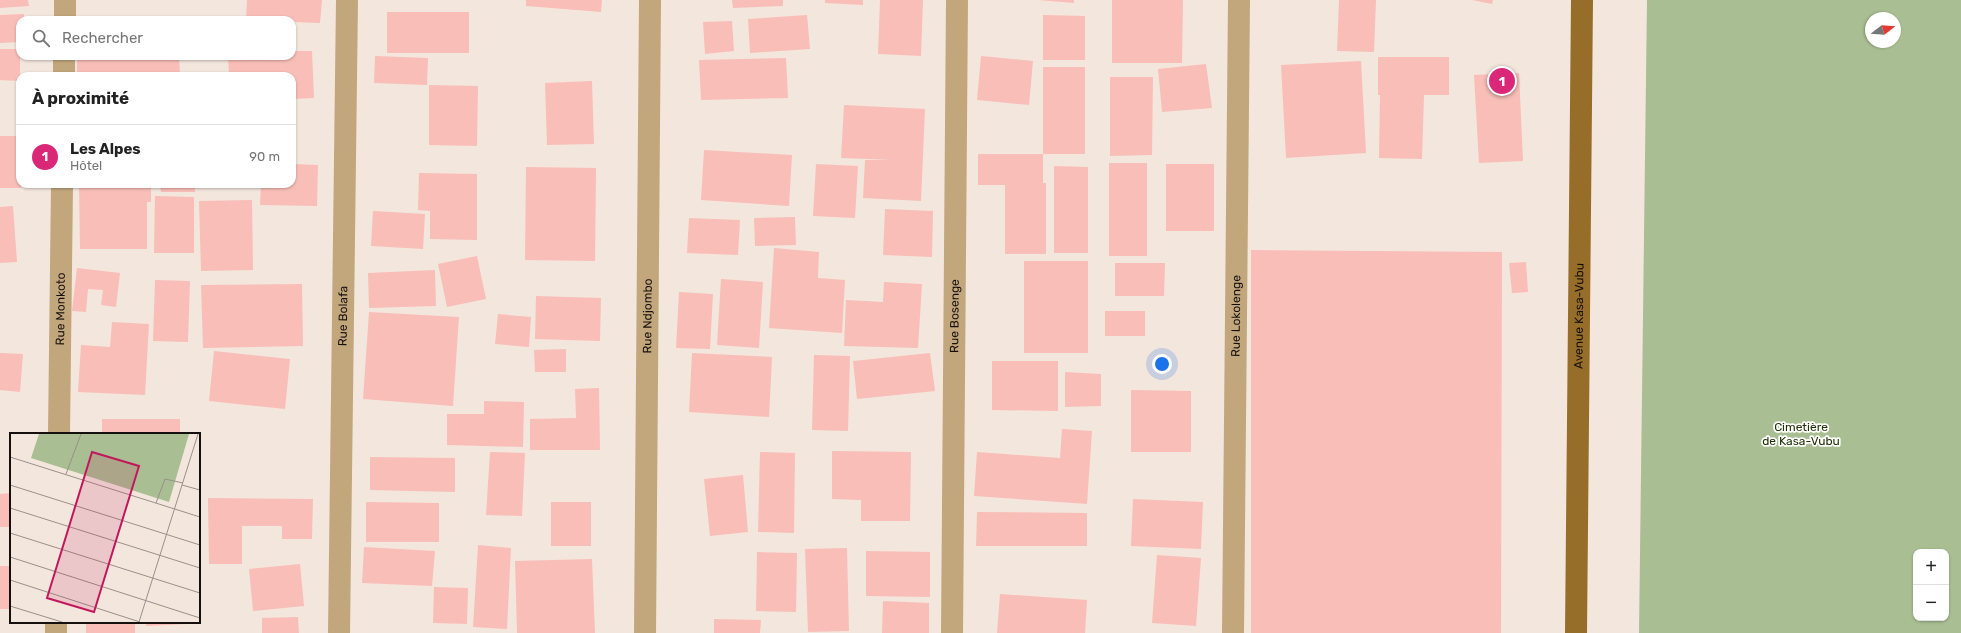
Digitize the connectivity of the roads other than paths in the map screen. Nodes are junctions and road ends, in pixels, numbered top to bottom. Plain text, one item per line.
1 (65, 0) edge
2 (347, 0) edge
3 (650, 0) edge
4 (957, 0) edge
5 (1239, 0) edge
6 (1582, 0) edge
7 (65, 16) edge
8 (64, 60) edge
9 (64, 72) edge
10 (62, 188) edge
11 (59, 433) edge
12 (339, 633) edge
13 (645, 633) edge
14 (952, 633) edge
15 (1233, 633) edge
16 (1576, 633) edge

1 - 7 street
2 - 12 street, Rue Bolafa
3 - 13 street, Rue Ndjombo
4 - 14 street, Rue Bosenge
5 - 15 street, Rue Lokolenge
6 - 16 main road, Avenue Kasa-Vubu
8 - 9 street
10 - 11 street, Rue Monkoto

